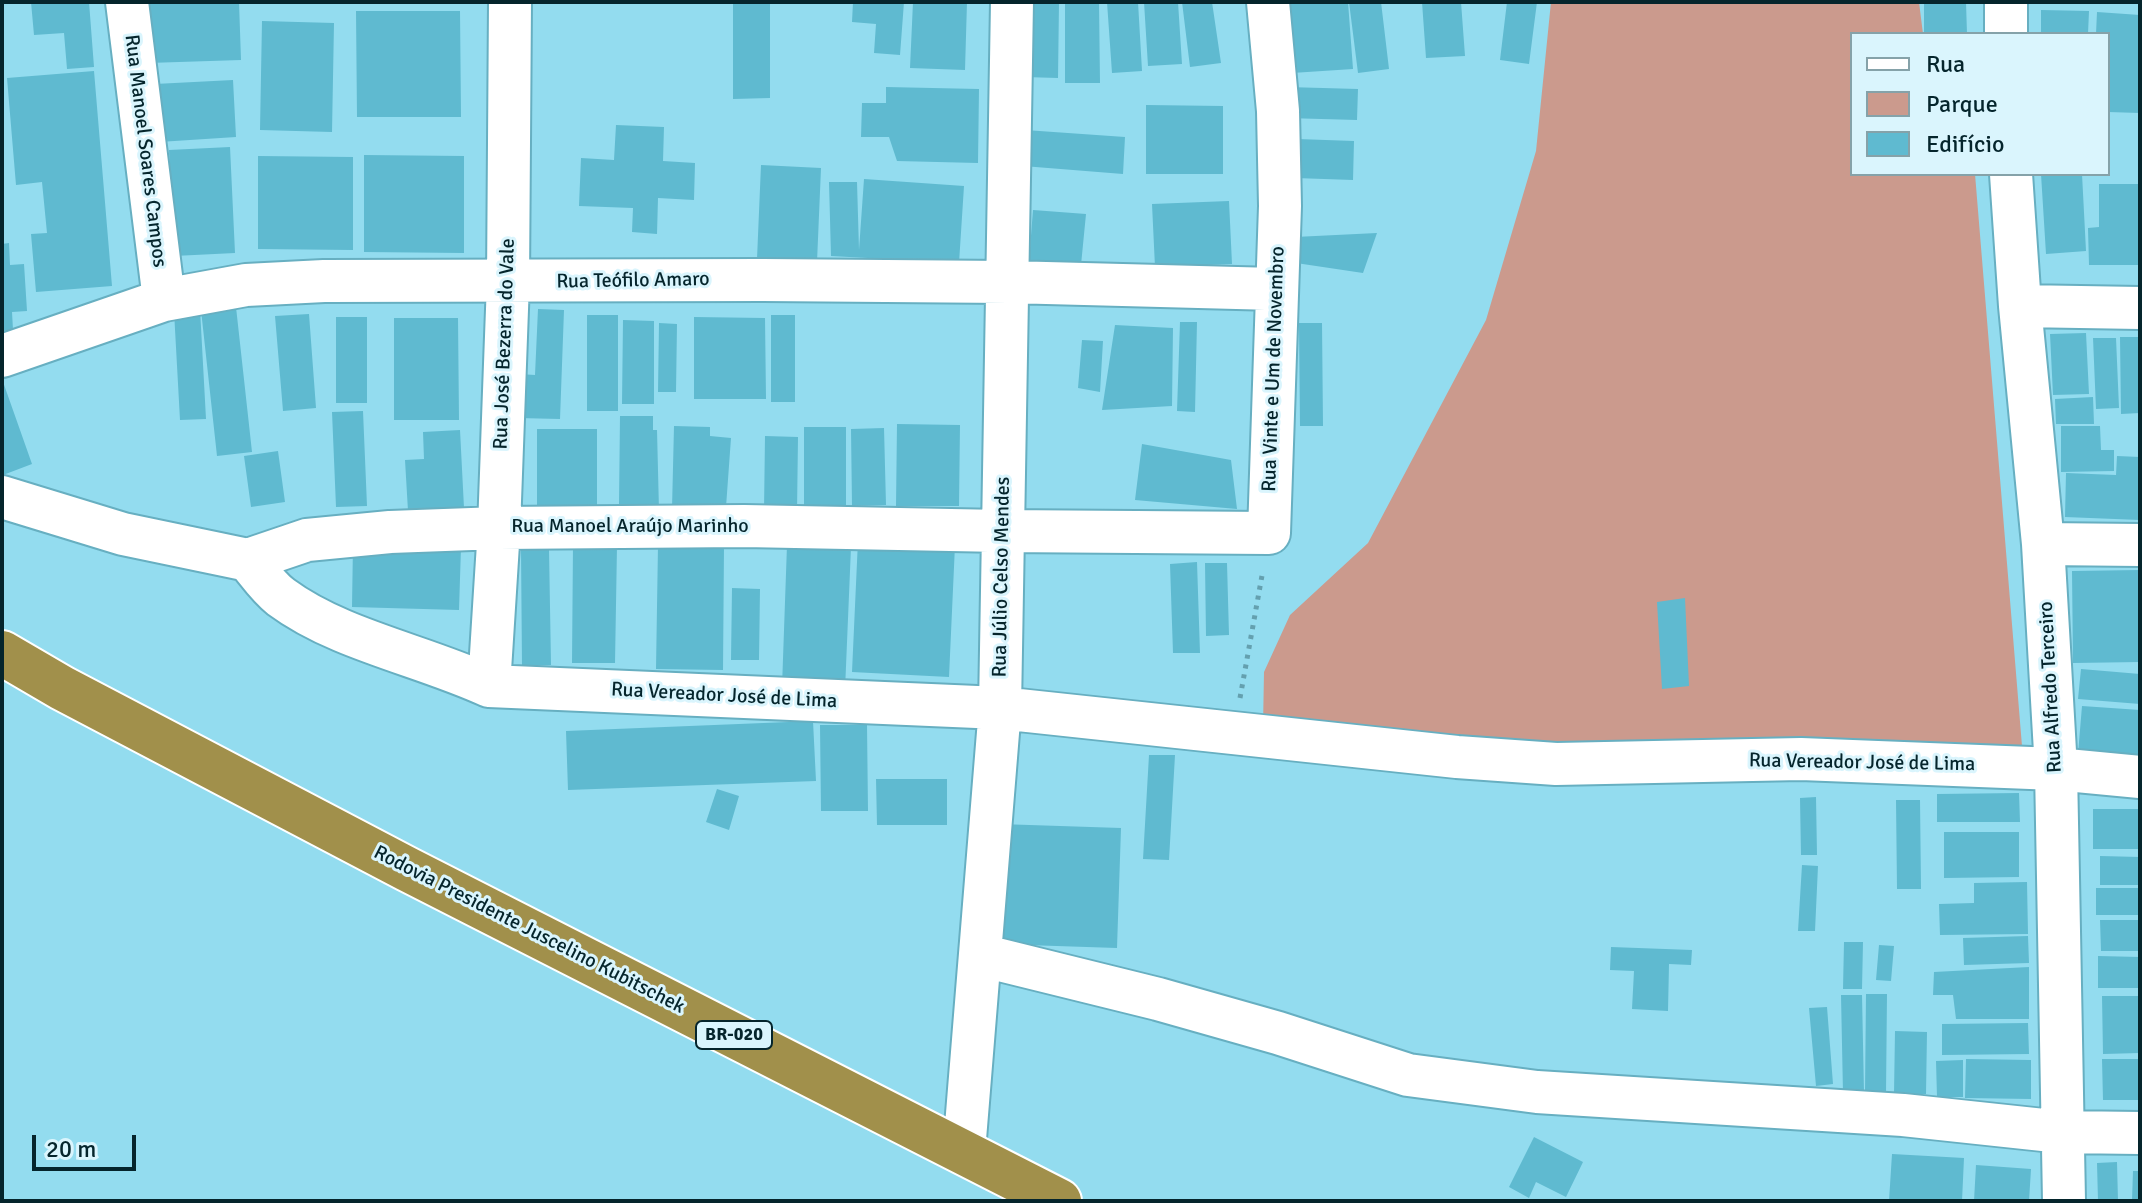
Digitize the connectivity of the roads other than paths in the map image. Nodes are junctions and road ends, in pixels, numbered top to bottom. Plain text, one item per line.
1 (127, 2) edge
2 (510, 2) edge
3 (1012, 2) edge
4 (1268, 2) edge
5 (2006, 2) edge
6 (2006, 32) edge
7 (2011, 176) edge
8 (508, 282) junction
9 (1008, 282) junction
10 (1275, 289) junction
11 (164, 300) junction
12 (2020, 306) junction
13 (2140, 308) edge
14 (2, 356) edge
15 (2, 497) edge
16 (499, 528) junction
17 (1002, 531) junction
18 (1269, 533) joint
19 (2043, 544) junction
20 (2140, 545) edge
21 (248, 560) junction
22 (2, 653) edge
23 (489, 686) junction
24 (1000, 708) junction
25 (2056, 769) junction
26 (2140, 777) edge
27 (980, 955) junction
28 (2062, 1132) junction
29 (2140, 1133) edge
30 (964, 1151) junction
31 (1058, 1201) edge
32 (2064, 1201) edge

1 - 11 street, Rua Manoel Soares Campos
2 - 8 street, Rua José Bezerra do Vale
3 - 9 street, Rua Júlio Celso Mendes
4 - 10 street, Rua Vinte e Um de Novembro
5 - 6 street
7 - 12 street, Rua Alfredo Terceiro
8 - 9 street, Rua Teófilo Amaro
8 - 11 street, Rua Teófilo Amaro
8 - 16 street, Rua José Bezerra do Vale
9 - 10 street, Rua Teófilo Amaro
9 - 17 street, Rua Júlio Celso Mendes
10 - 18 street, Rua Vinte e Um de Novembro
11 - 14 street, Rua Teófilo Amaro
12 - 13 street
12 - 19 street, Rua Alfredo Terceiro
15 - 21 street
16 - 17 street, Rua Manoel Araújo Marinho
16 - 21 street, Rua Manoel Araújo Marinho
16 - 23 street, Rua José Bezerra do Vale
17 - 18 street, Rua Manoel Araújo Marinho
17 - 24 street, Rua Júlio Celso Mendes
19 - 20 street
19 - 25 street, Rua Alfredo Terceiro
21 - 23 street, Rua Vereador José de Lima
22 - 30 highway, Rodovia Presidente Juscelino Kubitschek / BR-020
23 - 24 street, Rua Vereador José de Lima
24 - 25 street, Rua Vereador José de Lima
24 - 27 street, Rua Júlio Celso Mendes
25 - 26 street, Rua Vereador José de Lima
25 - 28 street, Rua Alfredo Terceiro
27 - 28 street
27 - 30 street, Rua Júlio Celso Mendes
28 - 29 street
28 - 32 street, Rua Alfredo Terceiro
30 - 31 highway, Rodovia Presidente Juscelino Kubitschek / BR-020

